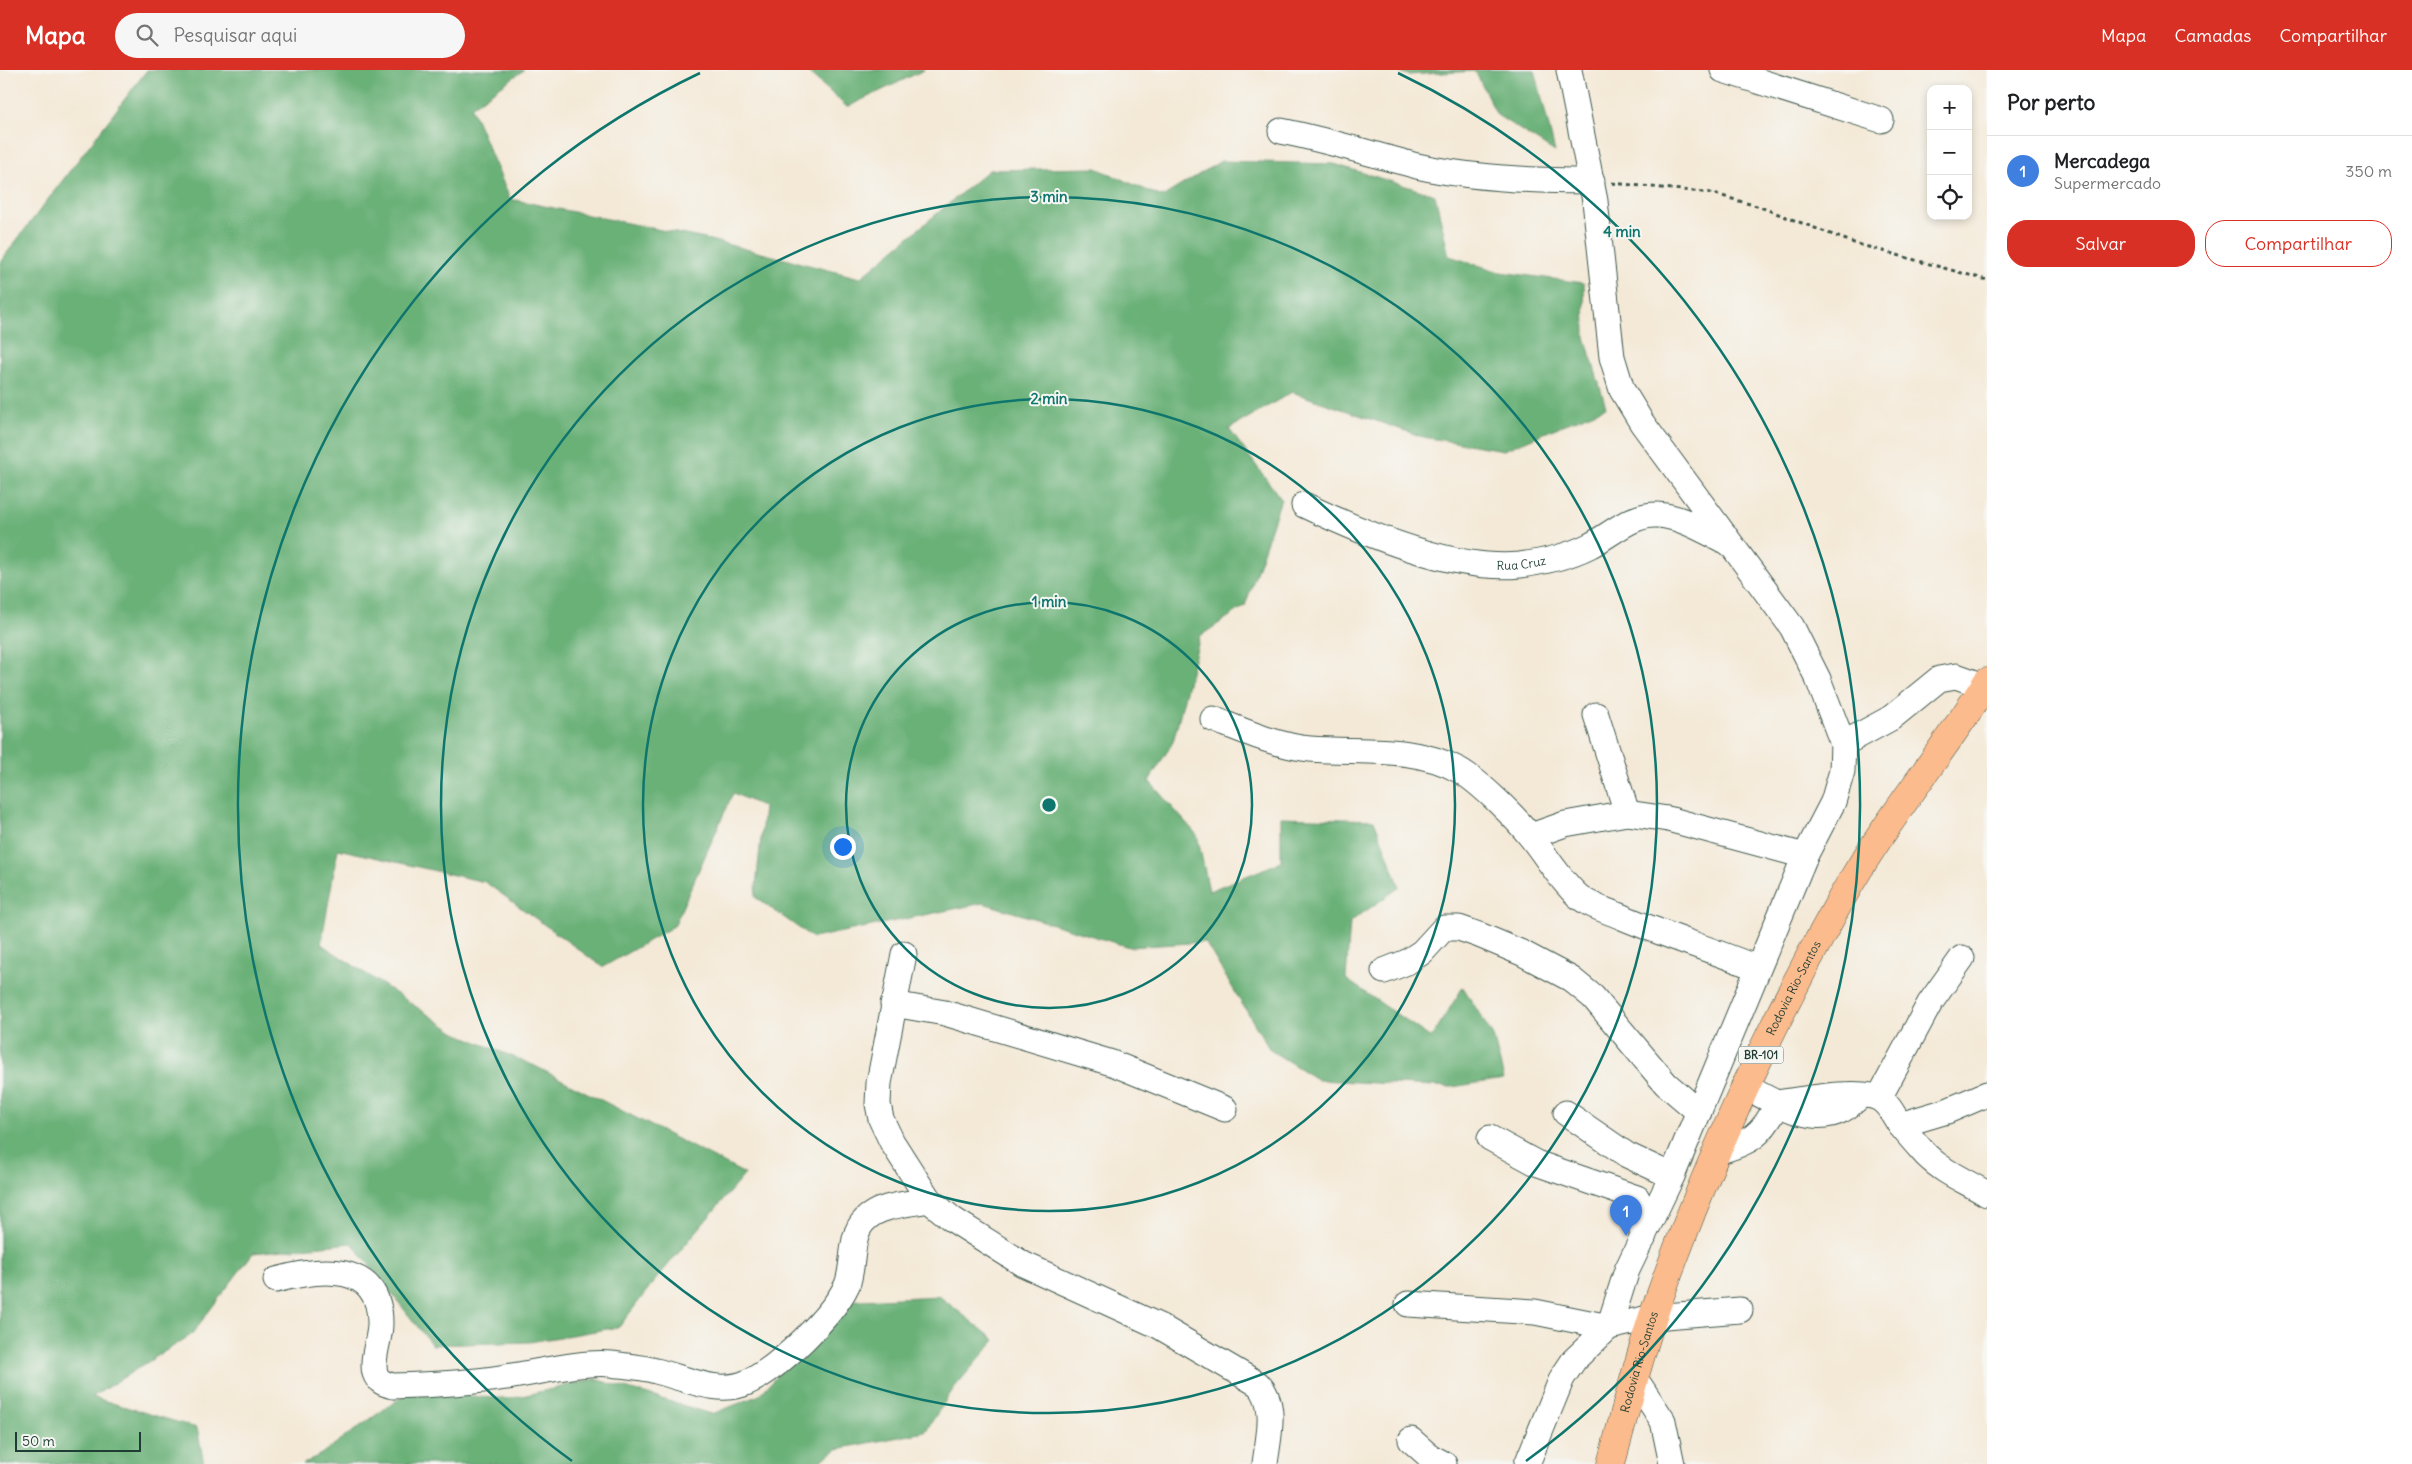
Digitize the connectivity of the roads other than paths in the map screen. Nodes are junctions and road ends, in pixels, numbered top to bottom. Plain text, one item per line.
1 (1569, 70) edge
2 (1723, 70) edge
3 (1881, 120) dead end
4 (1280, 131) dead end
5 (1592, 180) junction
6 (1304, 505) dead end
7 (1732, 544) junction
8 (1986, 684) edge
9 (1596, 714) dead end
10 (1213, 719) dead end
11 (1843, 744) junction
12 (1627, 814) junction
13 (1531, 836) junction
14 (1805, 856) junction
15 (904, 954) dead end
16 (1962, 958) dead end
17 (1757, 968) junction
18 (1384, 972) dead end
19 (893, 1004) junction
20 (1744, 1086) junction
21 (1987, 1094) edge
22 (1870, 1097) junction
23 (1778, 1103) junction
24 (1225, 1109) dead end
25 (1699, 1112) junction
26 (1566, 1113) dead end
27 (1900, 1125) junction
28 (1490, 1138) dead end
29 (1716, 1152) junction
30 (1669, 1184) junction
31 (1987, 1194) edge
32 (1637, 1198) junction
33 (929, 1200) junction
34 (1643, 1239) junction
35 (276, 1280) dead end
36 (1408, 1304) dead end
37 (1740, 1310) dead end
38 (1653, 1317) junction
39 (1609, 1327) junction
40 (1634, 1377) junction
41 (1411, 1440) dead end
42 (1265, 1464) edge
43 (1444, 1464) edge
44 (1528, 1464) edge
45 (1611, 1464) edge
46 (1672, 1464) edge

1 - 5 street
2 - 3 street
4 - 5 street
5 - 7 street
6 - 7 street, Rua Cruz
7 - 11 street
8 - 11 street
8 - 20 highway, Rodovia Rio-Santos / BR-101
9 - 12 street
10 - 13 street
11 - 14 street
12 - 13 street
12 - 14 street
13 - 17 street
14 - 17 street
15 - 19 street
16 - 22 street
17 - 25 street
18 - 25 street
19 - 24 street
19 - 33 street
20 - 23 street
20 - 29 highway, Rodovia Rio-Santos / BR-101
21 - 27 street
22 - 23 street
22 - 27 street
23 - 29 street
25 - 30 street
26 - 30 street
27 - 31 street
28 - 32 street
29 - 38 highway, Rodovia Rio-Santos / BR-101
30 - 32 street
30 - 34 street
32 - 34 street
33 - 35 street
33 - 42 street
34 - 39 street
36 - 39 street
37 - 38 street
38 - 39 street
38 - 40 highway, Rodovia Rio-Santos / BR-101
39 - 44 street
40 - 45 highway, Rodovia Rio-Santos / BR-101
40 - 46 street
41 - 43 street

